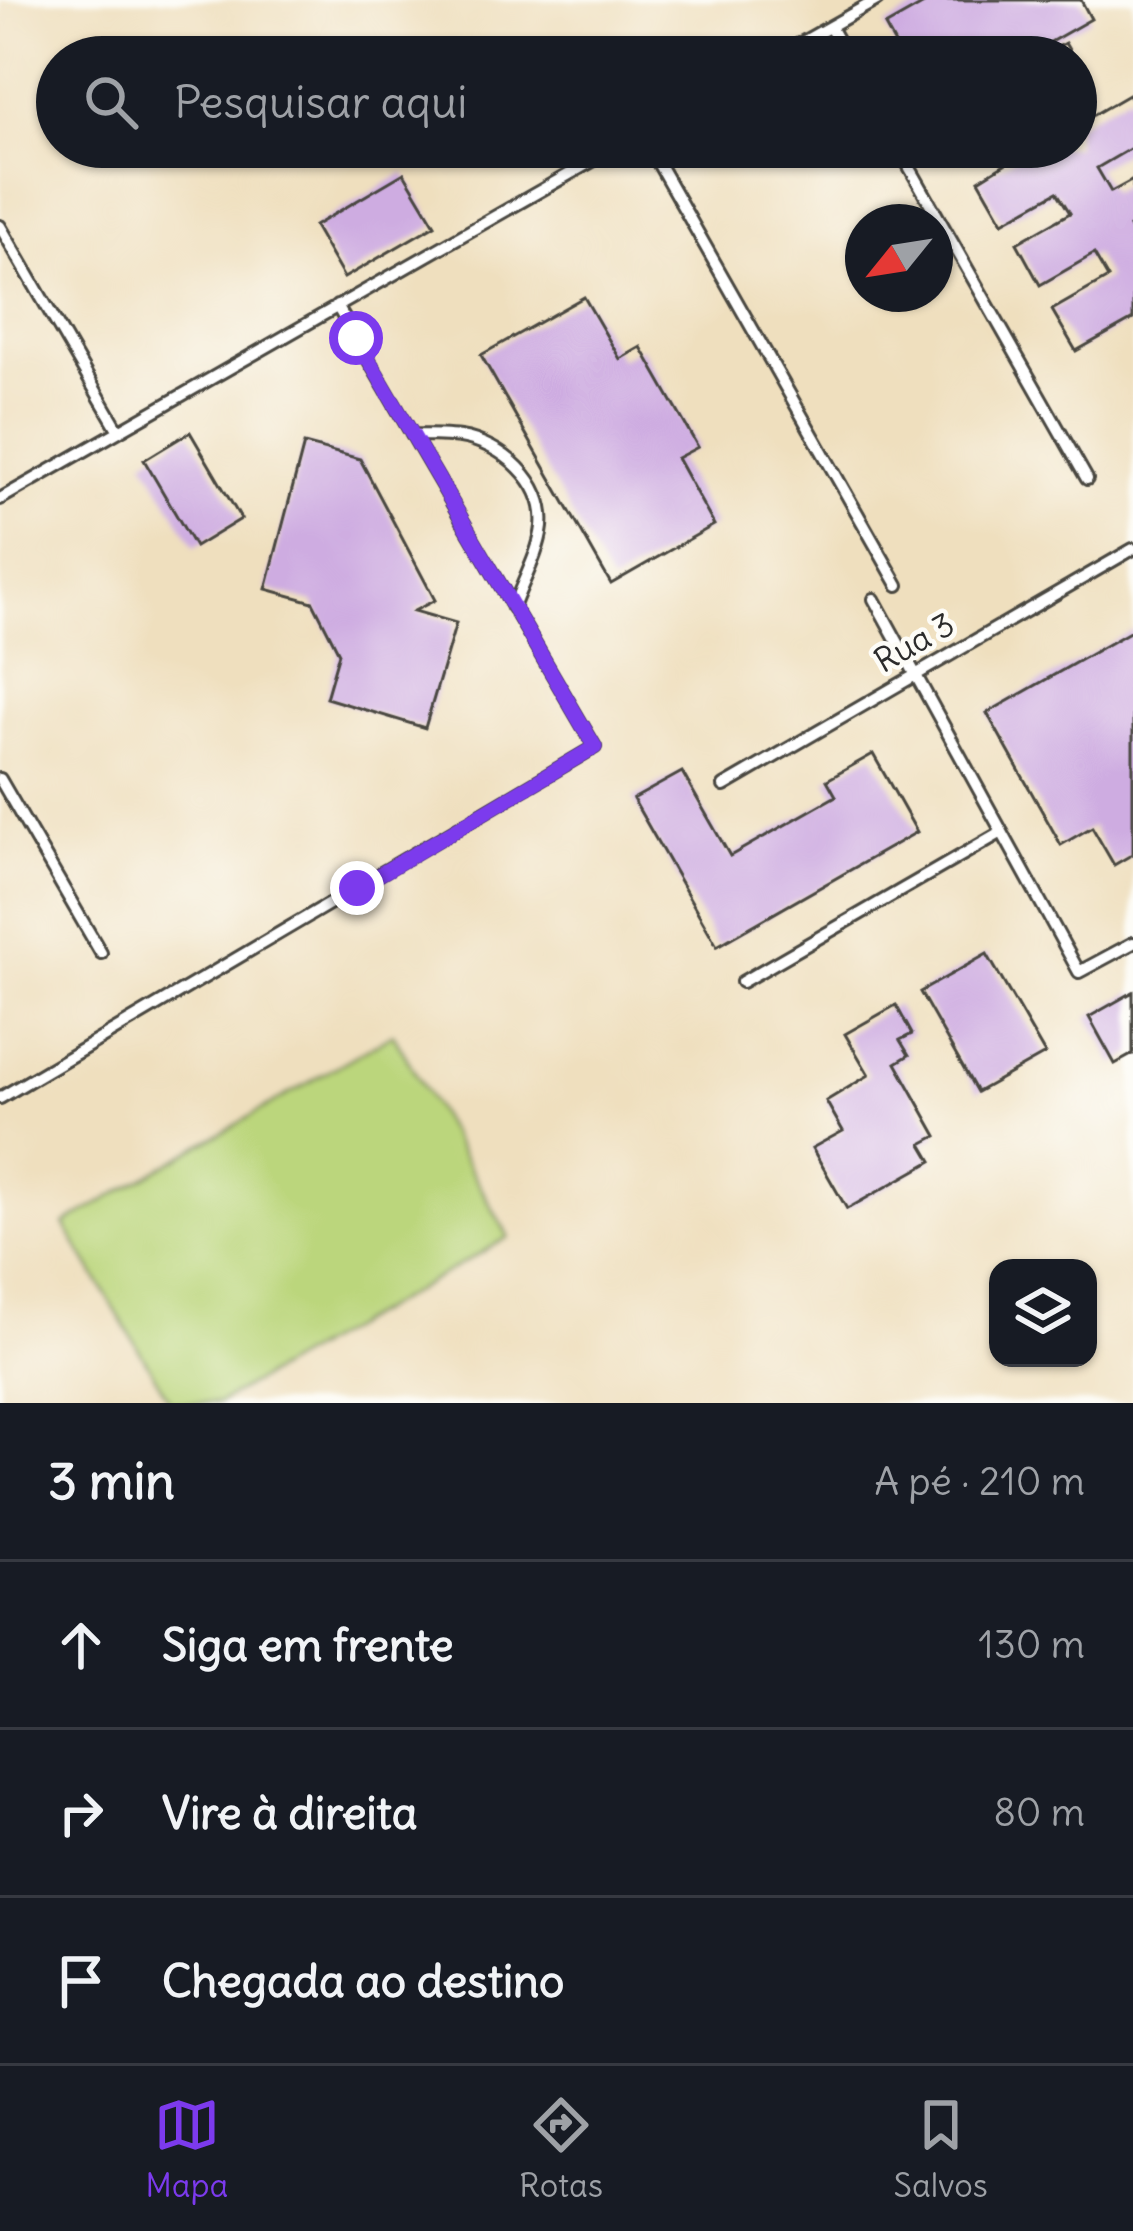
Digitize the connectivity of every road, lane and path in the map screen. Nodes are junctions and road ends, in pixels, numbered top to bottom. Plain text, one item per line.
1 (877, 0) edge
2 (830, 27) junction
3 (814, 36) edge
4 (835, 36) edge
5 (580, 168) edge
6 (661, 168) edge
7 (910, 168) edge
8 (0, 226) edge
9 (337, 306) junction
10 (119, 431) junction
11 (412, 435) junction
12 (1087, 479) dead end
13 (0, 499) edge
14 (1133, 549) edge
15 (898, 585) dead end
16 (874, 599) dead end
17 (513, 608) junction
18 (915, 673) junction
19 (0, 779) edge
20 (724, 786) dead end
21 (1002, 832) junction
22 (1133, 943) edge
23 (101, 952) dead end
24 (742, 982) dead end
25 (0, 1098) edge

1 - 2 lane
2 - 3 lane
2 - 4 lane
5 - 9 lane
6 - 15 lane
7 - 12 lane
8 - 10 lane
9 - 10 lane
9 - 11 lane
10 - 13 lane
11 - 17 lane
11 - 17 lane
14 - 18 lane, Rua 3
16 - 18 lane
17 - 25 lane
18 - 20 lane, Rua 3
18 - 21 lane
19 - 23 lane
21 - 22 lane
21 - 24 lane

